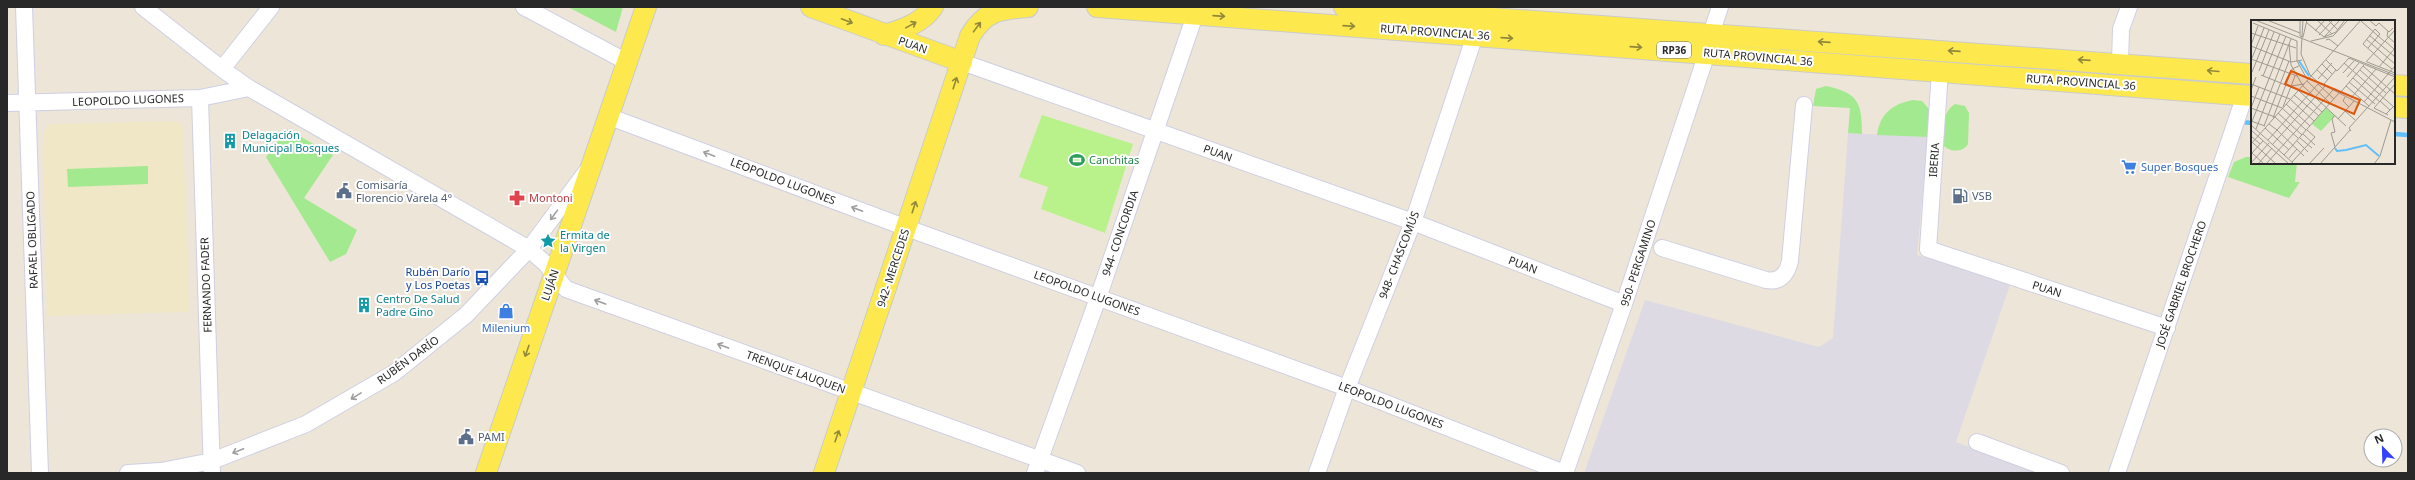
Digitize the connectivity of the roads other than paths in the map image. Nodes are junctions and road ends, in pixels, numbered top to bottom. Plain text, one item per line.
1 (24, 7) edge
2 (143, 7) edge
3 (270, 7) edge
4 (524, 7) edge
5 (646, 7) edge
6 (810, 7) edge
7 (933, 7) edge
8 (1028, 7) edge
9 (1097, 7) edge
10 (1344, 7) edge
11 (1720, 7) edge
12 (2129, 7) edge
13 (1195, 15) junction
14 (884, 35) junction
15 (1475, 35) junction
16 (1709, 43) junction
17 (627, 62) junction
18 (962, 62) junction
19 (2120, 63) junction
20 (222, 69) junction
21 (1940, 71) junction
22 (2251, 74) edge
23 (2395, 85) edge
24 (2408, 86) edge
25 (249, 88) junction
26 (2249, 95) edge
27 (200, 98) junction
28 (27, 102) junction
29 (7, 103) edge
30 (1804, 105) dead end
31 (2395, 107) edge
32 (2408, 108) edge
33 (610, 116) junction
34 (1155, 131) junction
35 (594, 161) junction
36 (1412, 222) junction
37 (907, 228) junction
38 (1662, 248) dead end
39 (530, 249) junction
40 (1928, 250) joint
41 (553, 275) junction
42 (1098, 298) junction
43 (1624, 304) junction
44 (2166, 328) junction
45 (1347, 388) junction
46 (852, 392) junction
47 (1977, 442) dead end
48 (1037, 466) edge
49 (212, 467) edge
50 (165, 472) edge
51 (40, 473) edge
52 (128, 473) edge
53 (486, 473) edge
54 (824, 473) edge
55 (1077, 473) edge
56 (1317, 473) edge
57 (1564, 473) edge
58 (2061, 473) edge
59 (2117, 473) edge

1 - 28 street, RAFAEL OBLIGADO
2 - 20 street, TRENQUE LAUQUEN
3 - 20 street
4 - 17 street
5 - 17 main road, LUJÁN
6 -> 14 main road, PUAN
14 -> 7 main road
18 -> 8 main road, 942- MERCEDES
9 - 13 main road, RUTA PROVINCIAL 36 / RP36
10 - 16 main road, RUTA PROVINCIAL 36 / RP36
11 - 16 street, 950- PERGAMINO
12 - 19 street
13 -> 15 main road, RUTA PROVINCIAL 36 / RP36
13 - 34 street, 944- CONCORDIA
14 - 18 main road, PUAN
15 -> 16 main road, RUTA PROVINCIAL 36 / RP36
15 - 36 street, 948- CHASCOMÚS
19 -> 16 main road, RUTA PROVINCIAL 36 / RP36
16 - 21 main road, RUTA PROVINCIAL 36 / RP36
16 - 43 street, 950- PERGAMINO
17 - 33 main road, LUJÁN
18 - 34 street, PUAN
37 -> 18 main road, 942- MERCEDES
22 -> 19 main road, RUTA PROVINCIAL 36 / RP36
20 - 25 street, TRENQUE LAUQUEN
21 - 26 main road, RUTA PROVINCIAL 36 / RP36
21 - 40 street, IBERIA
23 - 24 main road
25 - 27 street, LEOPOLDO LUGONES
25 - 39 street, TRENQUE LAUQUEN
26 - 44 street, JOSÉ GABRIEL BROCHERO
27 - 28 street, LEOPOLDO LUGONES
27 - 49 street, FERNANDO FADER
28 - 29 street, LEOPOLDO LUGONES
28 - 51 street, RAFAEL OBLIGADO
30 - 38 street
31 - 32 main road
33 - 35 main road, LUJÁN
37 -> 33 street, LEOPOLDO LUGONES
34 - 36 street, PUAN
34 - 42 street, 944- CONCORDIA
35 -> 39 street, RUBÉN DARÍO
35 - 41 main road, LUJÁN
36 - 43 street, PUAN
36 - 45 street, 948- CHASCOMÚS
37 - 42 street, LEOPOLDO LUGONES
37 - 46 main road, 942- MERCEDES
39 - 41 street, TRENQUE LAUQUEN
39 -> 49 street, RUBÉN DARÍO
40 - 44 street, PUAN
46 -> 41 street, TRENQUE LAUQUEN
41 -> 53 main road, LUJÁN
42 - 45 street, LEOPOLDO LUGONES
42 - 48 street, 944- CONCORDIA
43 - 57 street, 950- PERGAMINO
44 - 59 street, JOSÉ GABRIEL BROCHERO
45 - 56 street, 948- CHASCOMÚS
45 - 57 street, LEOPOLDO LUGONES
46 - 48 street, TRENQUE LAUQUEN
54 -> 46 main road, 942- MERCEDES
47 - 58 street
48 - 55 street, TRENQUE LAUQUEN
49 - 50 street, RUBÉN DARÍO
50 - 52 street, RUBÉN DARÍO

